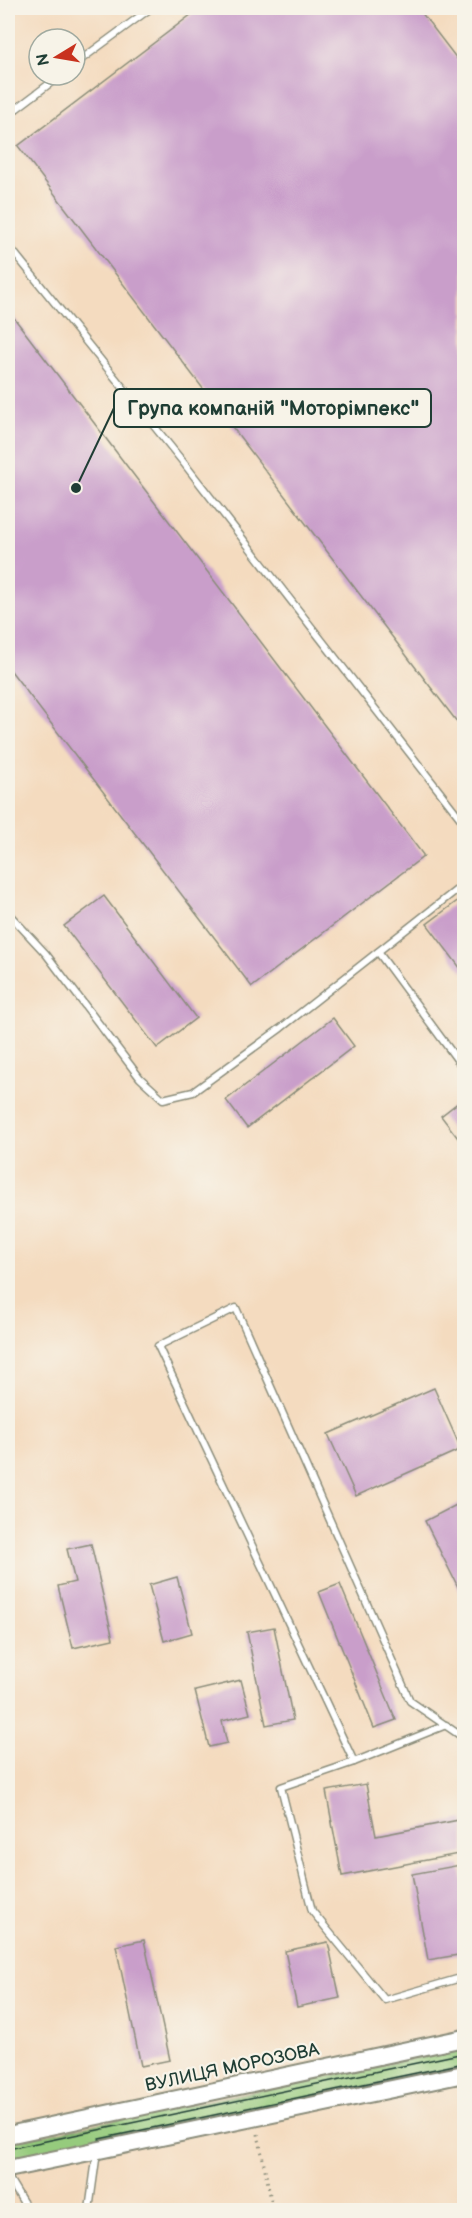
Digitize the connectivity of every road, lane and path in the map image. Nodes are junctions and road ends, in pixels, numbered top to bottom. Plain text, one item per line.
1 (151, 8) edge
2 (457, 8) edge
3 (465, 17) edge
4 (87, 55) edge
5 (45, 87) edge
6 (8, 115) edge
7 (8, 245) edge
8 (465, 823) edge
9 (465, 884) edge
10 (8, 913) edge
11 (378, 952) junction
12 (465, 1069) edge
13 (446, 1725) junction
14 (465, 1738) edge
15 (354, 1762) junction
16 (465, 1977) edge
17 (465, 2038) edge
18 (465, 2074) edge
19 (258, 2134) dead end
20 (8, 2135) edge
21 (97, 2151) junction
22 (8, 2169) edge
23 (8, 2177) edge
24 (28, 2211) edge
25 (89, 2211) edge
26 (273, 2211) edge

1 - 4 lane
2 - 3 path
5 - 6 lane
7 - 8 lane
9 - 11 lane
10 - 11 lane
11 - 12 lane
13 - 14 lane
13 - 15 lane
13 - 15 lane
15 - 16 lane
17 - 20 main road, ВУЛИЦЯ МОРОЗОВА
18 - 21 main road
19 - 26 path
21 - 22 main road
21 - 25 lane
23 - 24 lane

